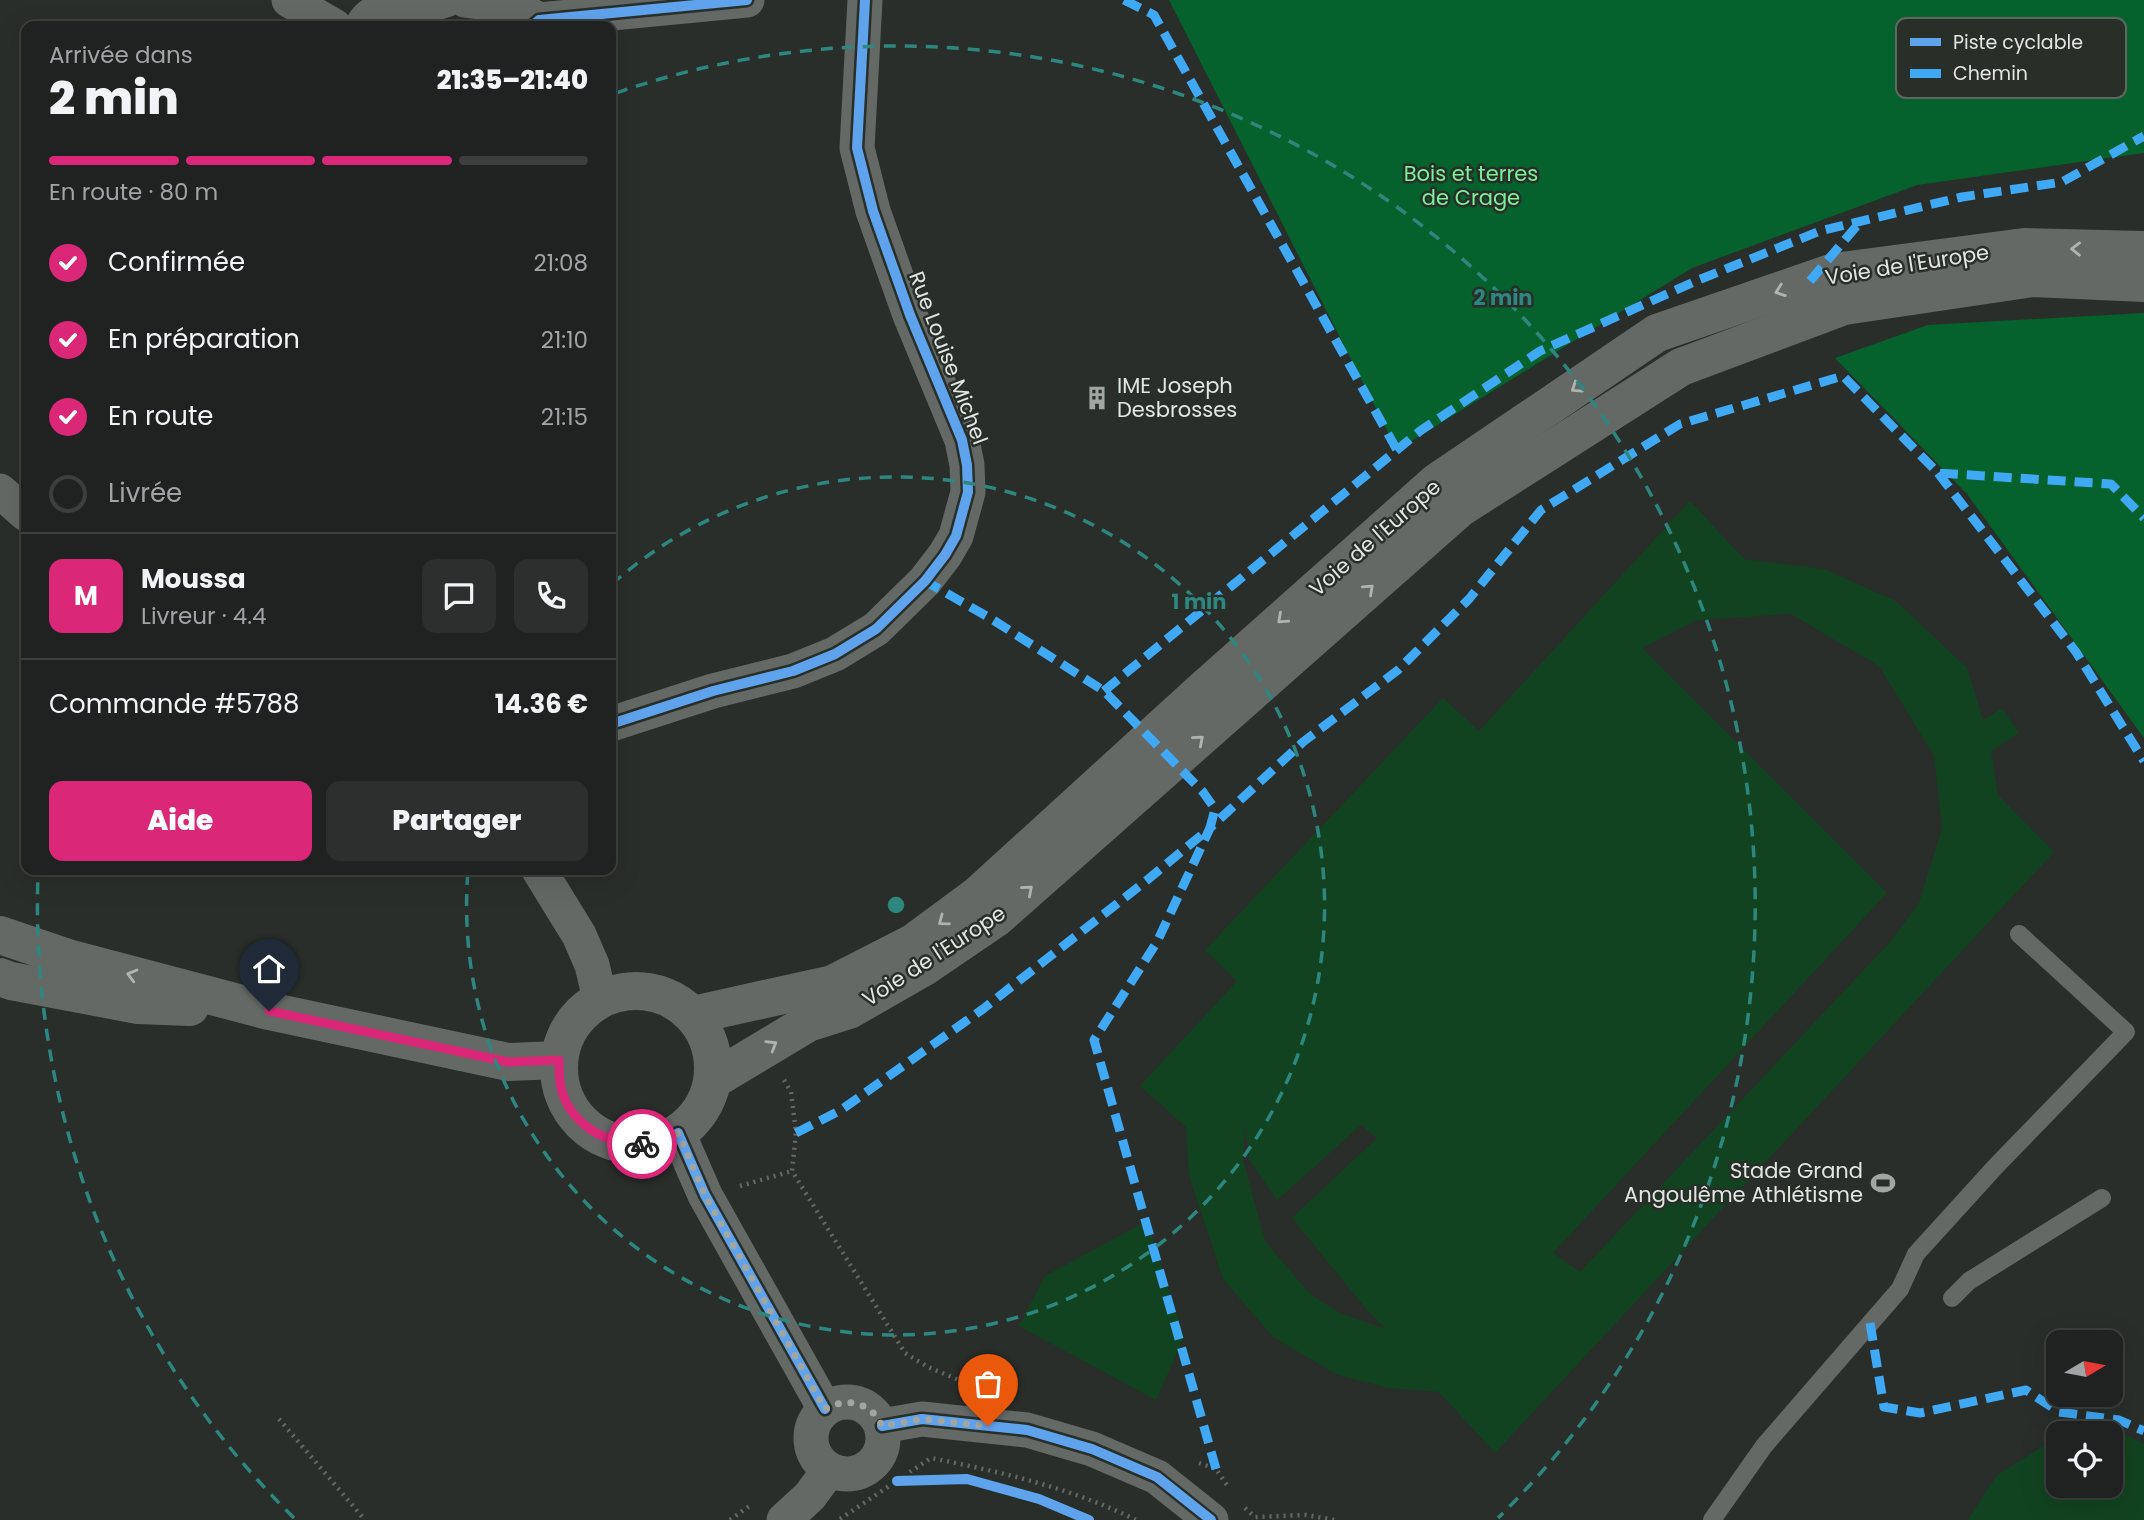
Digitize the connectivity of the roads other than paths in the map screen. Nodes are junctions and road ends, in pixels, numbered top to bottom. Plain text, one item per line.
1 (289, 0) edge
2 (446, 0) edge
3 (465, 0) edge
4 (747, 0) edge
5 (865, 0) edge
6 (400, 12) edge
7 (325, 21) edge
8 (366, 21) edge
9 (533, 21) edge
10 (553, 21) edge
11 (2144, 250) edge
12 (2144, 283) edge
13 (0, 491) edge
14 (21, 510) edge
15 (616, 722) edge
16 (542, 875) edge
17 (2019, 934) dead end
18 (0, 935) edge
19 (0, 977) edge
20 (600, 999) junction
21 (269, 1011) junction
22 (693, 1015) junction
23 (559, 1060) junction
24 (713, 1080) junction
25 (678, 1133) junction
26 (2102, 1198) dead end
27 (1952, 1298) dead end
28 (825, 1409) junction
29 (882, 1426) junction
30 (829, 1470) junction
31 (784, 1520) edge
32 (1211, 1520) edge
33 (1712, 1520) edge

1 - 7 street
2 - 6 street
3 - 9 street
4 - 10 street
5 - 15 street, Rue Louise Michel
6 - 8 street
11 -> 22 main road, Voie de l'Europe
24 -> 12 main road, Voie de l'Europe
13 - 14 street
16 - 20 street
17 - 33 lane
21 -> 18 main road
19 - 21 main road
20 - 22 main road
20 - 23 main road
21 - 23 main road
22 - 24 main road
23 - 25 main road
24 - 25 main road
25 - 28 street
26 - 27 lane
28 - 29 street
28 - 30 street
29 - 30 street
29 - 32 street
30 - 31 street

